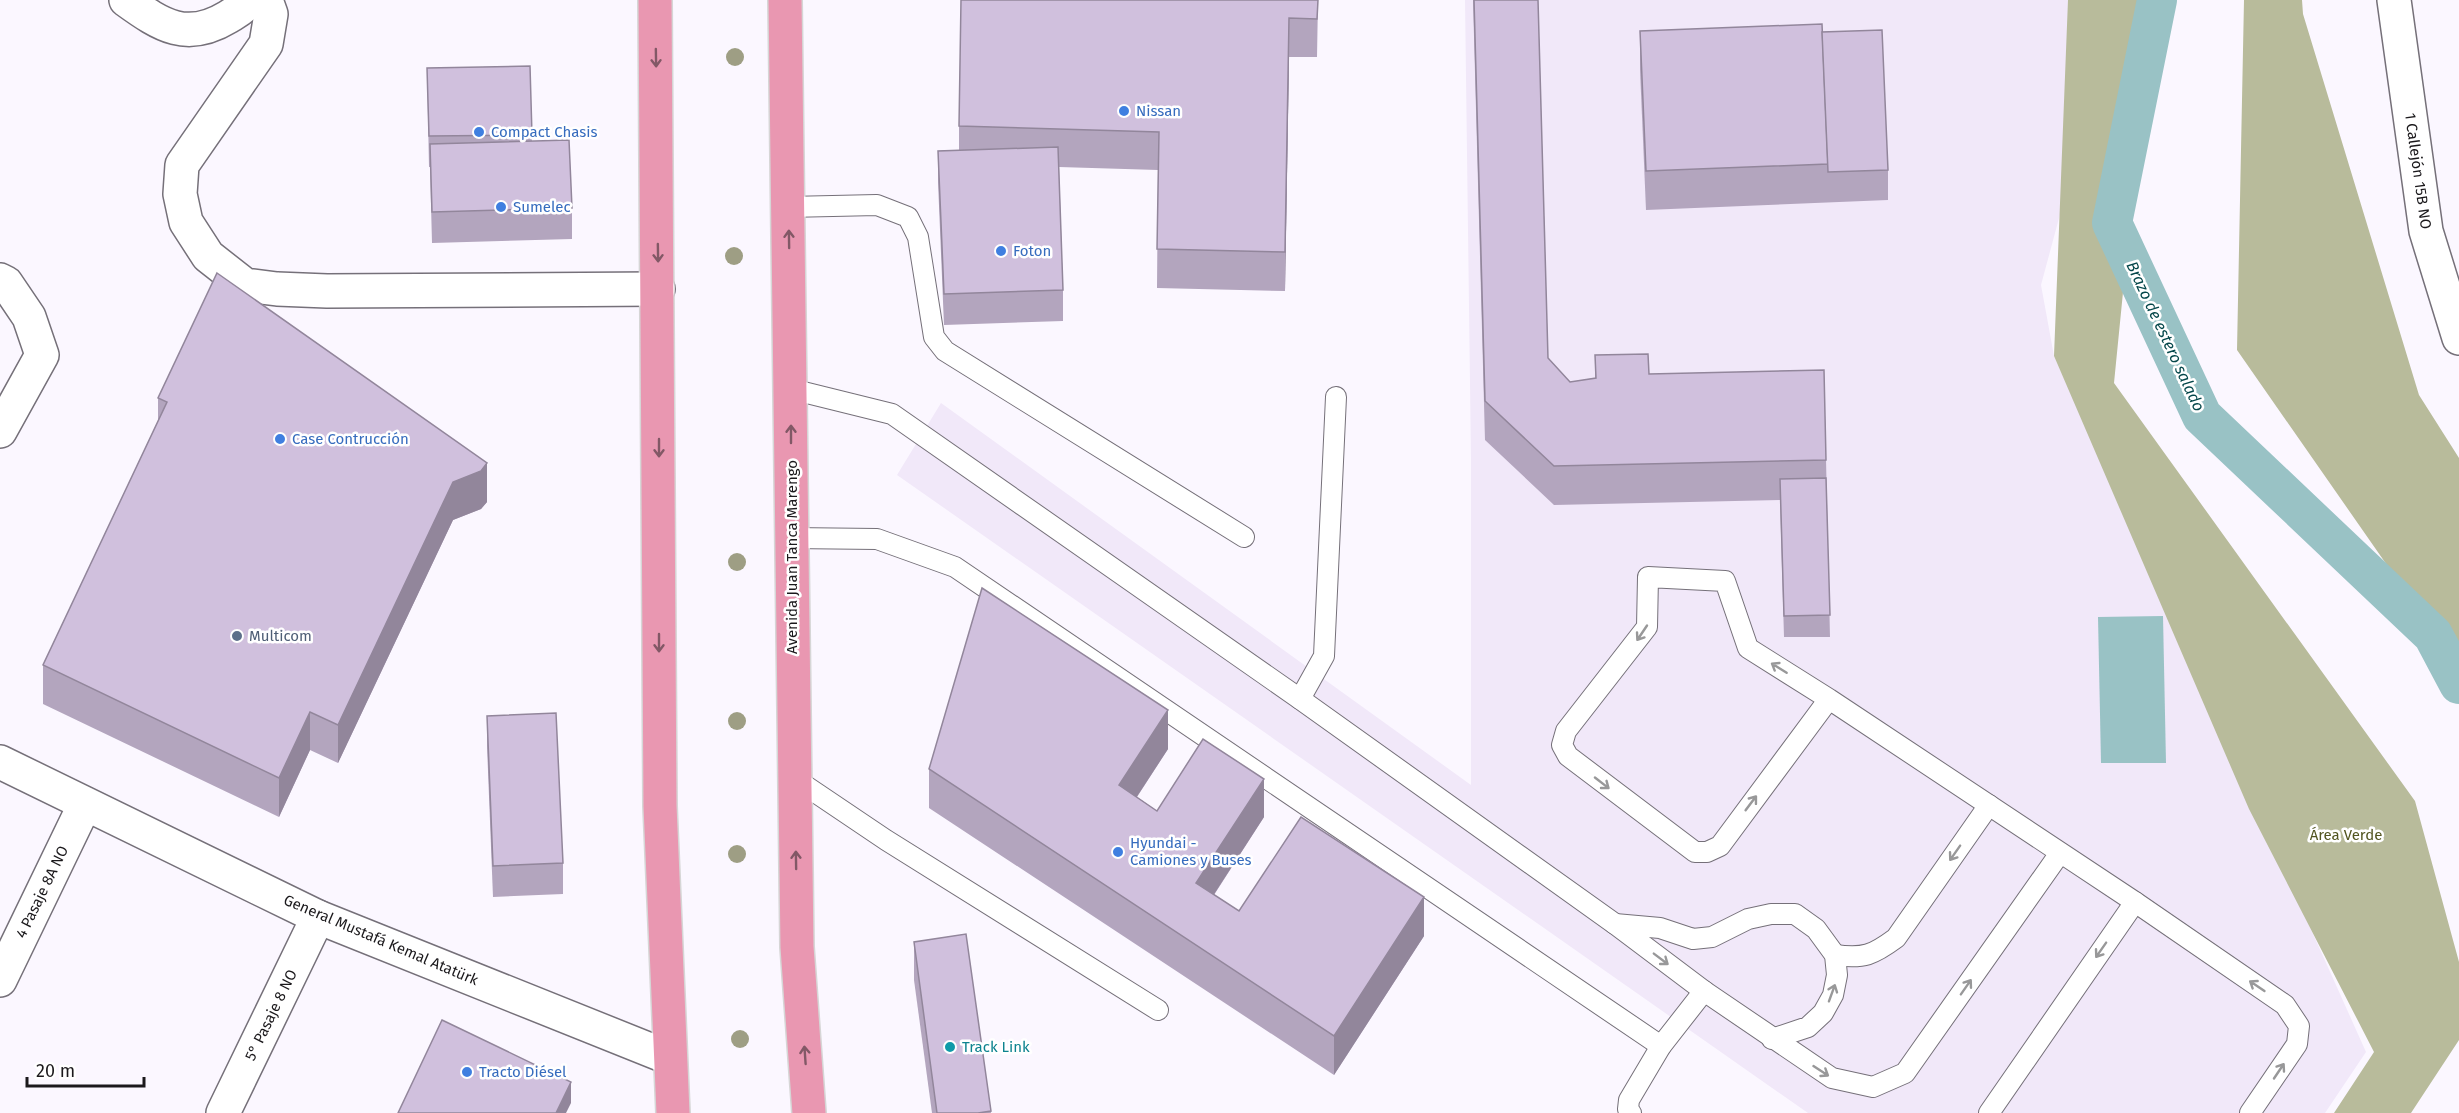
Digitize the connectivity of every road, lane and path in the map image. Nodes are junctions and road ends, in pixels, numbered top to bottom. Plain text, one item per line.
1 (126, 0) edge
2 (250, 0) edge
3 (266, 0) edge
4 (655, 0) edge
5 (785, 0) edge
6 (2394, 0) edge
7 (788, 207) junction
8 (0, 279) edge
9 (658, 289) junction
10 (2459, 338) edge
11 (791, 389) junction
12 (1336, 397) dead end
13 (0, 431) edge
14 (791, 537) junction
15 (1244, 537) dead end
16 (1300, 699) junction
17 (1829, 699) junction
18 (0, 762) edge
19 (794, 778) junction
20 (85, 804) junction
21 (1989, 805) junction
22 (2060, 853) junction
23 (2135, 902) junction
24 (318, 917) junction
25 (1615, 924) junction
26 (1835, 955) junction
27 (0, 980) edge
28 (1704, 991) junction
29 (1158, 1010) dead end
30 (1773, 1039) junction
31 (1661, 1046) junction
32 (670, 1058) junction
33 (223, 1113) edge
34 (673, 1113) edge
35 (808, 1113) edge
36 (1631, 1113) edge
37 (1989, 1113) edge
38 (2250, 1113) edge

1 - 2 street
3 - 9 street
4 -> 9 main road
5 - 7 main road, Avenida Juan Tanca Marengo
6 - 10 street, 1 Callejón 15B NO
11 -> 7 main road, Avenida Juan Tanca Marengo
7 - 15 lane
8 - 13 street
9 -> 32 main road
14 -> 11 main road, Avenida Juan Tanca Marengo
11 - 16 lane
12 - 16 lane
14 - 19 main road, Avenida Juan Tanca Marengo
14 - 31 lane
16 - 25 lane
17 -> 17 lane
17 - 21 lane
18 - 20 street, General Mustafá Kemal Atatürk
19 - 29 lane
35 -> 19 main road, Avenida Juan Tanca Marengo
20 - 24 street, General Mustafá Kemal Atatürk
20 - 27 street, 4 Pasaje 8A NO
21 - 22 lane
21 -> 26 lane
22 - 23 lane
30 -> 22 lane
23 -> 37 lane
38 -> 23 lane
24 - 32 street, General Mustafá Kemal Atatürk
24 - 33 street, 5° Pasaje 8 NO
25 - 26 lane
25 -> 28 lane
30 -> 26 lane
28 - 30 lane
28 - 31 lane
31 - 36 lane
32 - 34 main road

